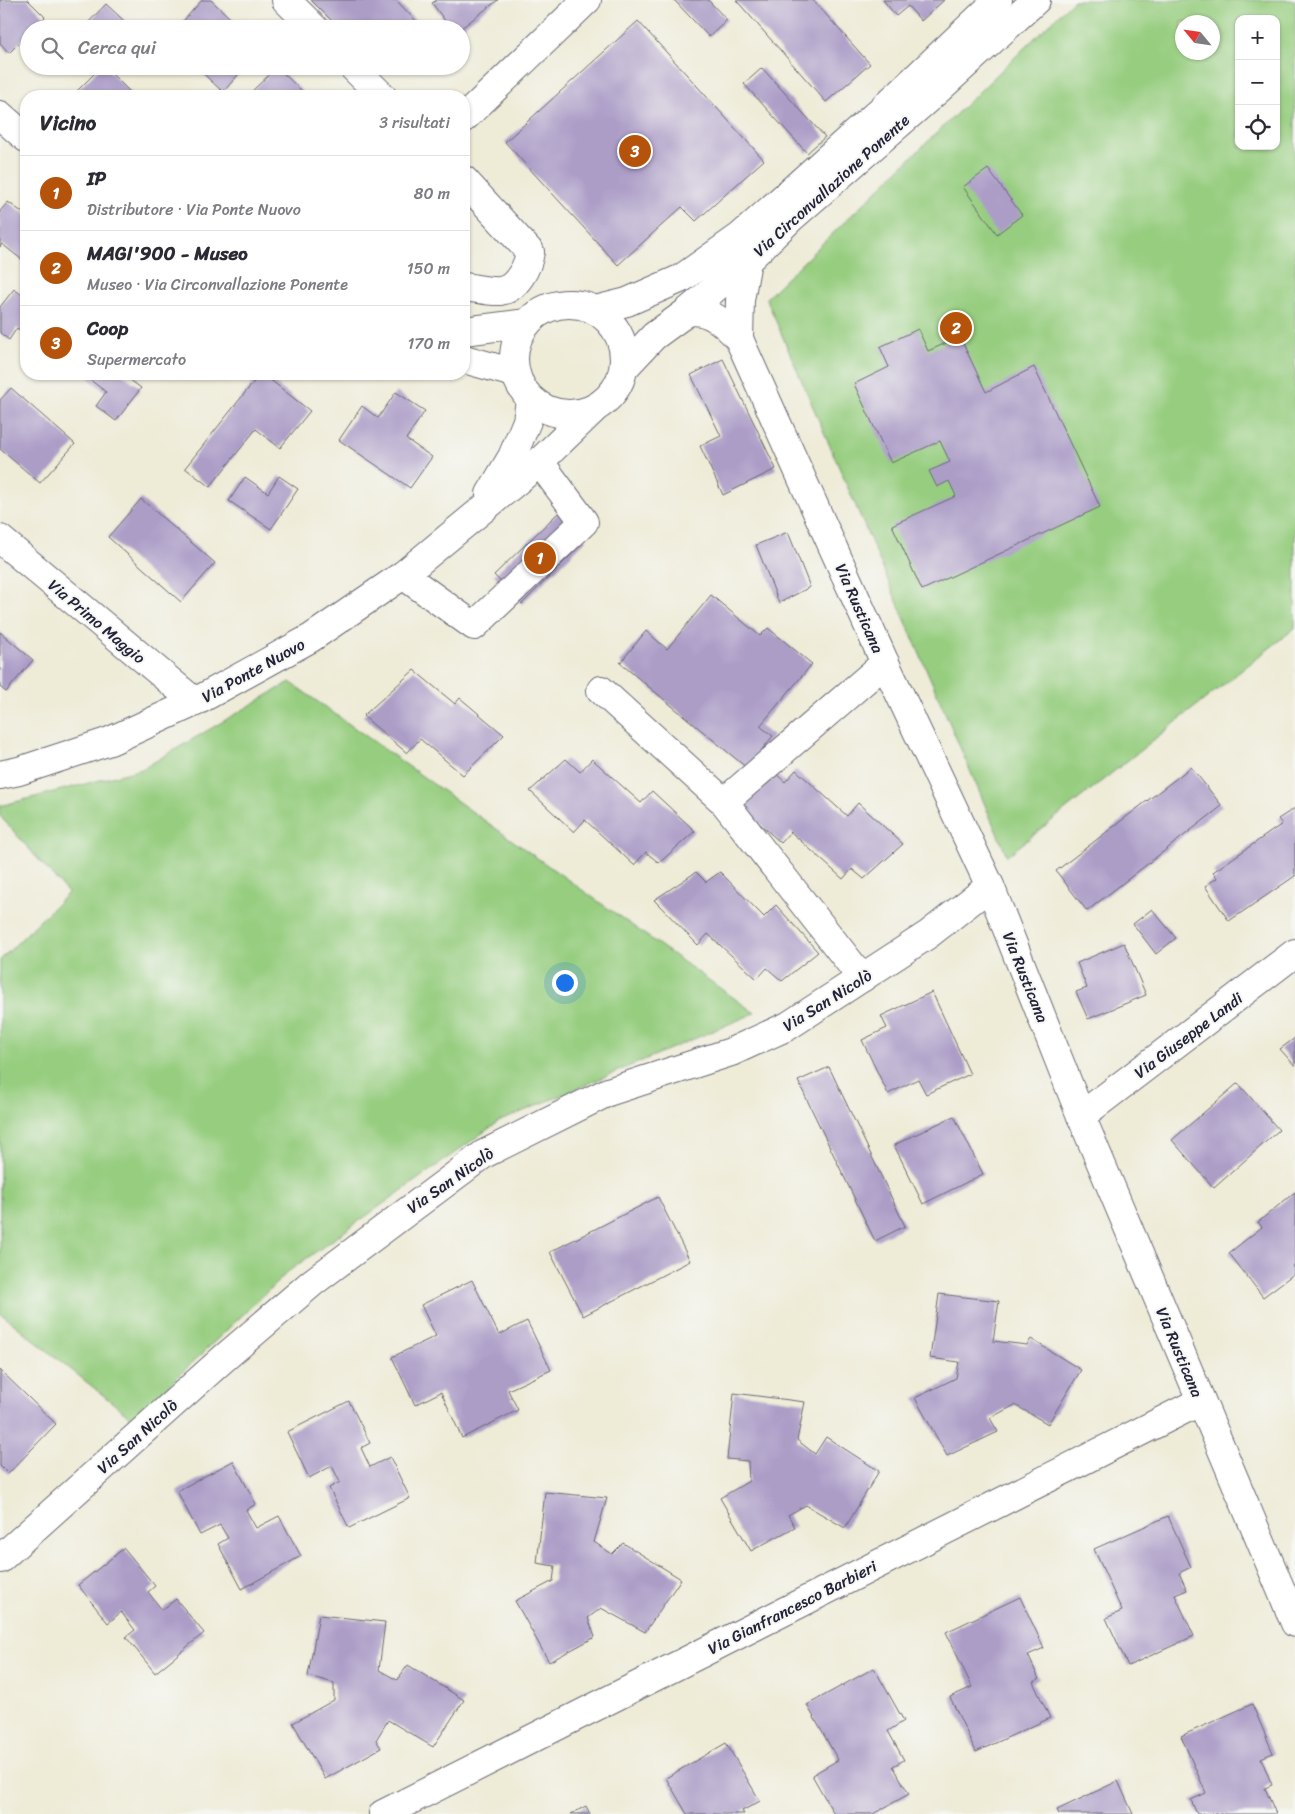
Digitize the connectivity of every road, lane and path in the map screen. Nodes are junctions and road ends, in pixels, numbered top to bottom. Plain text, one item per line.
1 (286, 0) edge
2 (586, 0) edge
3 (998, 0) edge
4 (1036, 0) edge
5 (306, 20) edge
6 (361, 75) edge
7 (376, 90) edge
8 (470, 112) edge
9 (0, 115) edge
10 (20, 133) edge
11 (470, 187) edge
12 (747, 261) junction
13 (470, 287) edge
14 (595, 310) junction
15 (687, 312) junction
16 (527, 323) junction
17 (470, 330) edge
18 (739, 339) junction
19 (470, 361) edge
20 (624, 368) junction
21 (514, 373) junction
22 (530, 400) junction
23 (593, 410) junction
24 (539, 461) junction
25 (479, 513) junction
26 (0, 540) edge
27 (403, 575) junction
28 (885, 663) junction
29 (601, 690) dead end
30 (195, 702) junction
31 (0, 775) edge
32 (724, 802) junction
33 (990, 886) junction
34 (1295, 953) edge
35 (862, 978) junction
36 (1081, 1116) junction
37 (1201, 1401) junction
38 (0, 1559) edge
39 (1295, 1623) edge
40 (383, 1814) edge

1 - 5 street
2 - 8 street
3 - 14 street, Via Circonvallazione Ponente
4 - 12 street, Via Circonvallazione Ponente
6 - 7 street
9 - 10 street
11 - 13 street
12 - 15 street, Via Circonvallazione Ponente
12 - 18 street, Via Rusticana
14 - 16 street
14 - 20 street
15 - 18 street, Via Rusticana
15 - 20 street, Via Circonvallazione Ponente
16 - 17 street
16 - 21 street
18 - 28 street, Via Rusticana
19 - 21 street
20 - 23 street
21 - 22 street
22 - 23 street
22 - 25 street, Via Ponte Nuovo
23 - 24 street, Via Ponte Nuovo
24 - 25 street, Via Ponte Nuovo
24 - 27 street
25 - 27 street, Via Ponte Nuovo
26 - 30 street, Via Primo Maggio
27 - 30 street, Via Ponte Nuovo
28 - 32 street
28 - 33 street, Via Rusticana
29 - 32 street
30 - 31 street, Via Ponte Nuovo
32 - 35 street
33 - 35 street, Via San Nicolò
33 - 36 street, Via Rusticana
34 - 36 street, Via Giuseppe Landi
35 - 38 street, Via San Nicolò
36 - 37 street, Via Rusticana
37 - 39 street, Via Rusticana
37 - 40 street, Via Gianfrancesco Barbieri

